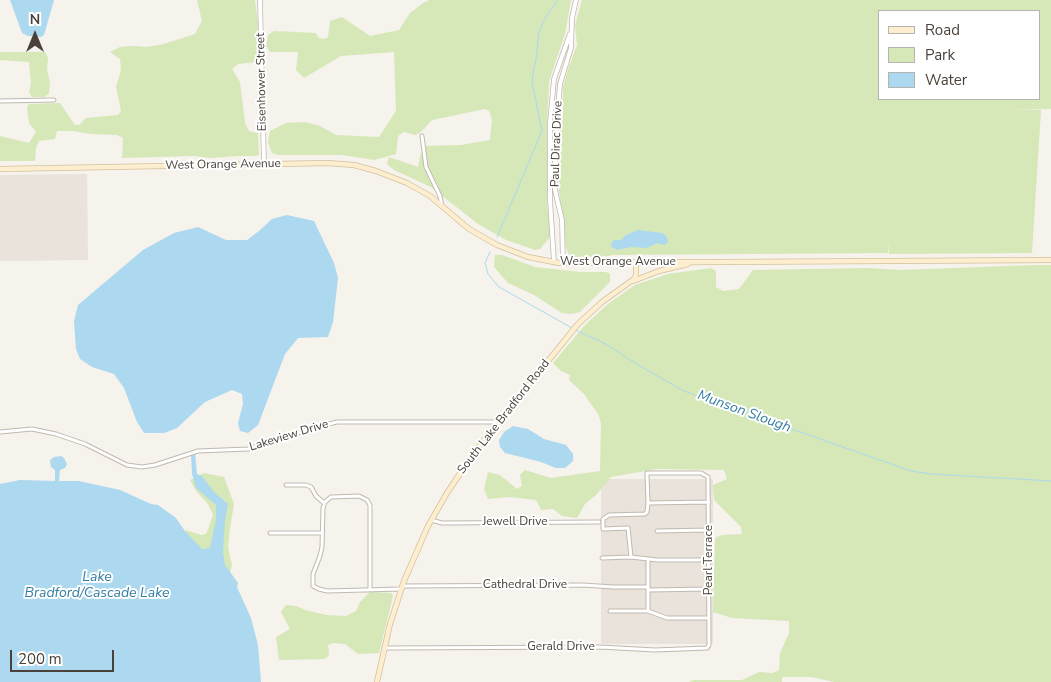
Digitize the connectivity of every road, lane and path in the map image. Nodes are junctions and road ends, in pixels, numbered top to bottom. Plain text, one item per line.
1 (260, 0) edge
2 (576, 0) edge
3 (571, 27) junction
4 (54, 100) dead end
5 (0, 101) edge
6 (422, 136) dead end
7 (264, 164) junction
8 (0, 169) edge
9 (442, 207) junction
10 (1051, 260) edge
11 (554, 262) junction
12 (636, 262) junction
13 (704, 262) junction
14 (563, 263) junction
15 (630, 283) junction
16 (498, 422) junction
17 (0, 432) edge
18 (286, 485) dead end
19 (709, 502) junction
20 (648, 503) junction
21 (324, 504) junction
22 (431, 520) junction
23 (599, 522) dead end
24 (709, 530) junction
25 (657, 531) dead end
26 (270, 533) dead end
27 (322, 534) junction
28 (631, 557) junction
29 (602, 558) dead end
30 (648, 560) junction
31 (709, 560) junction
32 (402, 588) junction
33 (648, 588) junction
34 (709, 589) junction
35 (370, 590) junction
36 (610, 611) dead end
37 (648, 611) junction
38 (709, 618) junction
39 (384, 648) junction
40 (377, 682) edge

1 - 7 street, Eisenhower Street
2 - 3 street, Paul Dirac Drive
3 - 11 street, Paul Dirac Drive
3 - 14 street, Paul Dirac Drive
4 - 5 street
6 - 9 street
7 - 8 main road, West Orange Avenue
7 - 9 main road, West Orange Avenue
9 - 11 main road, West Orange Avenue
10 - 13 main road, West Orange Avenue
11 - 14 main road, West Orange Avenue
12 - 13 main road, West Orange Avenue
12 - 14 main road, West Orange Avenue
12 - 15 main road
13 - 15 main road, South Lake Bradford Road
15 - 16 main road, South Lake Bradford Road
16 - 17 street, Lakeview Drive
16 - 22 main road, South Lake Bradford Road
18 - 21 street
19 - 20 street
19 - 20 street, Pearl Terrace
19 - 24 street, Pearl Terrace
20 - 28 street
21 - 27 street
21 - 35 street
22 - 23 street, Jewell Drive
22 - 32 main road, South Lake Bradford Road
24 - 25 street
24 - 31 street, Pearl Terrace
26 - 27 street
27 - 35 street, Cathedral Drive
28 - 29 street
28 - 30 street
30 - 31 street
30 - 33 street
31 - 34 street, Pearl Terrace
32 - 33 street, Cathedral Drive
32 - 35 street, Cathedral Drive
32 - 39 main road, South Lake Bradford Road
33 - 34 street, Cathedral Drive
33 - 37 street
34 - 38 street, Pearl Terrace
36 - 37 street
37 - 38 street
38 - 39 street, Gerald Drive
39 - 40 main road, South Lake Bradford Road

